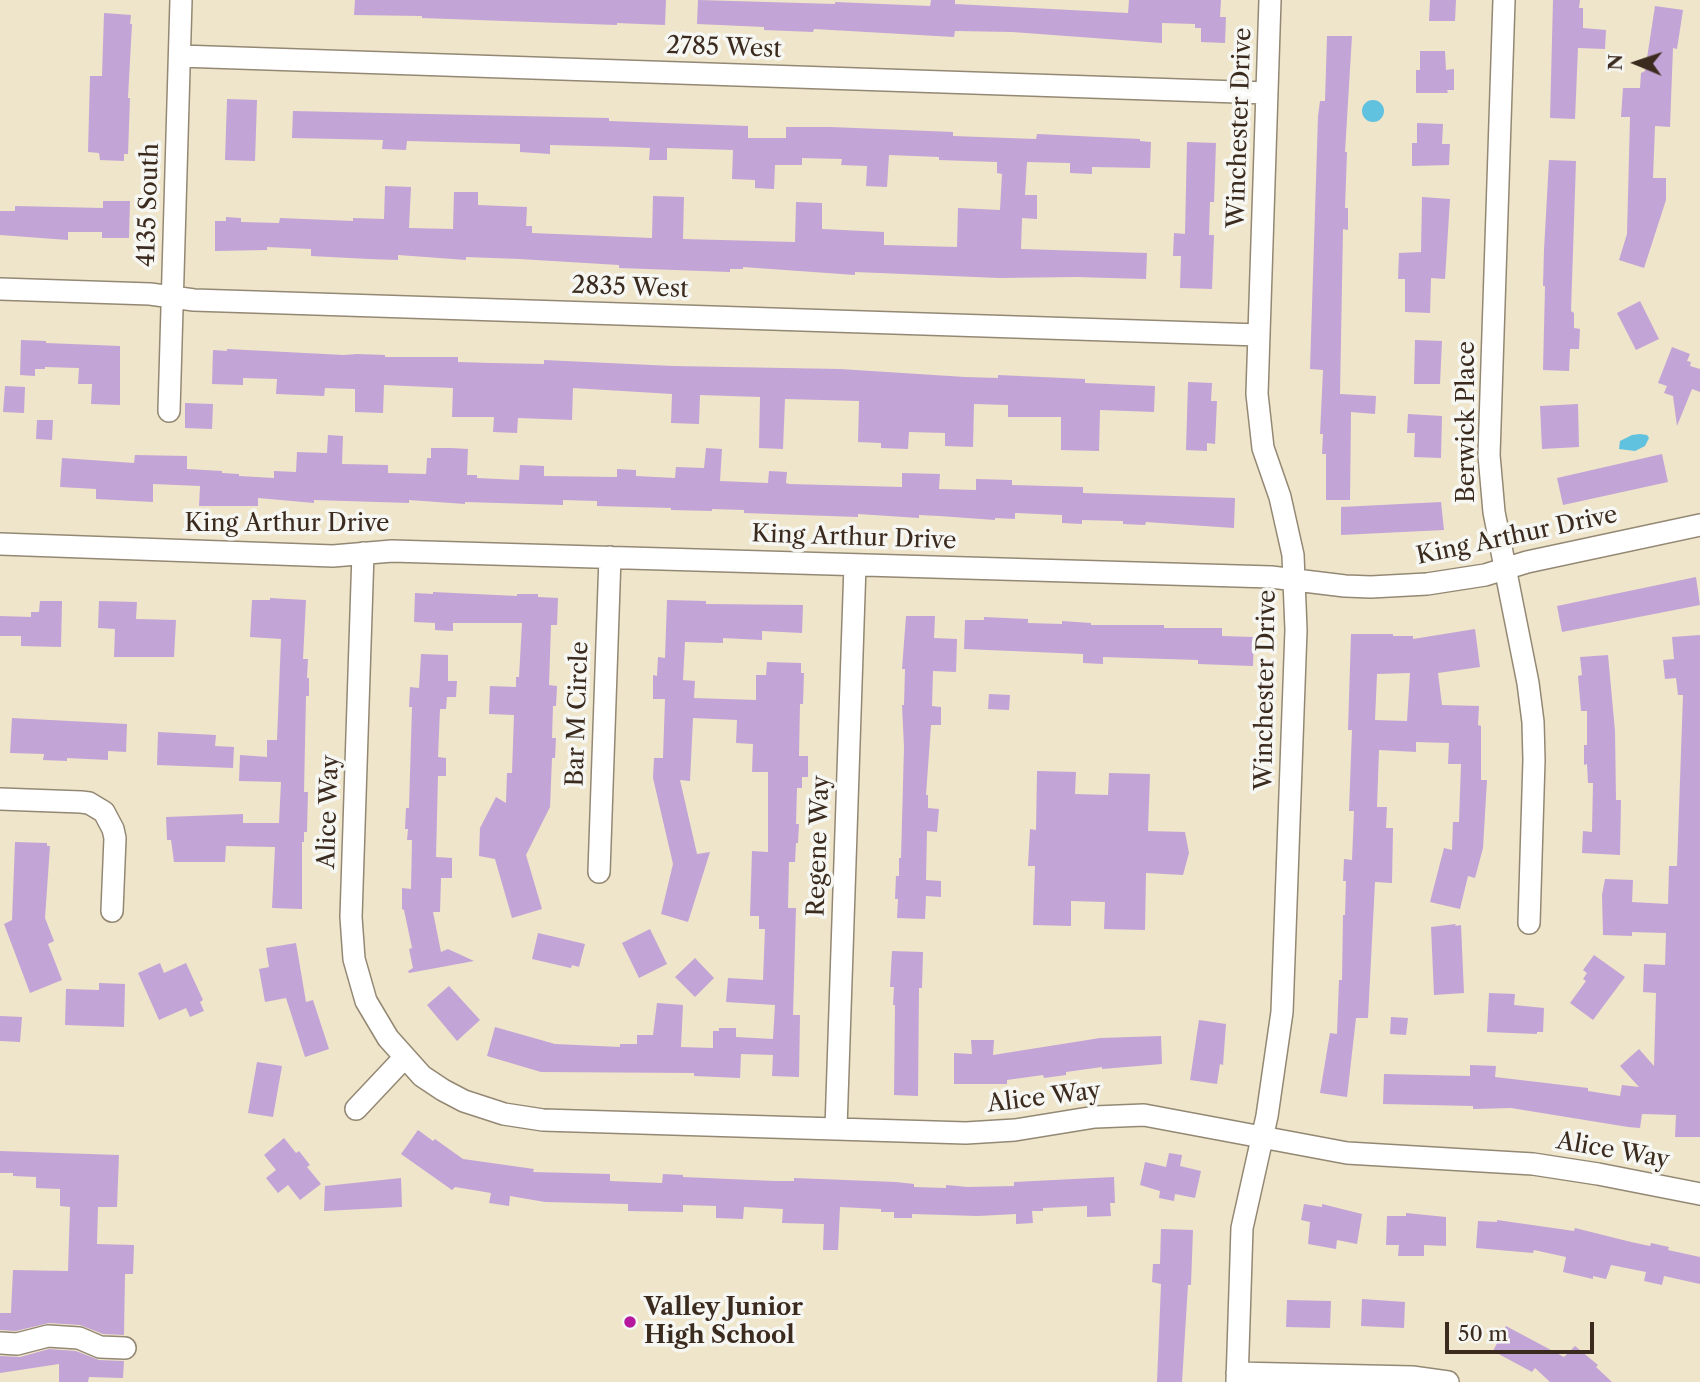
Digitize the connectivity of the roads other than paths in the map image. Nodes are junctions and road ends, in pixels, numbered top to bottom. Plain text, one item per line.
1 (181, 0) edge
2 (1270, 0) edge
3 (1504, 0) edge
4 (180, 56) junction
5 (1267, 93) junction
6 (0, 289) edge
7 (172, 297) junction
8 (1259, 335) junction
9 (169, 411) dead end
10 (1700, 525) edge
11 (0, 544) edge
12 (363, 553) junction
13 (610, 557) junction
14 (855, 565) junction
15 (1505, 569) junction
16 (1295, 580) junction
17 (0, 799) edge
18 (599, 872) dead end
19 (112, 911) dead end
20 (1529, 923) dead end
21 (404, 1058) junction
22 (356, 1109) dead end
23 (836, 1128) junction
24 (1262, 1138) junction
25 (1700, 1194) edge
26 (0, 1343) edge
27 (125, 1348) dead end
28 (1237, 1377) edge
29 (1448, 1382) edge

1 - 4 street, 4135 South
2 - 5 street, Winchester Drive
3 - 15 street, Berwick Place
4 - 5 street, 2785 West
4 - 7 street, 4135 South
5 - 8 street, Winchester Drive
6 - 7 street, 2835 West
7 - 8 street, 2835 West
7 - 9 street, 4135 South
8 - 16 street, Winchester Drive
10 - 15 street, King Arthur Drive
11 - 12 street, King Arthur Drive
12 - 13 street, King Arthur Drive
12 - 21 street, Alice Way
13 - 14 street, King Arthur Drive
13 - 18 street, Bar M Circle
14 - 16 street, King Arthur Drive
14 - 23 street, Regene Way
15 - 16 street, King Arthur Drive
15 - 20 street, Berwick Place
16 - 24 street, Winchester Drive
17 - 19 street
21 - 22 street
21 - 23 street, Alice Way
23 - 24 street, Alice Way
24 - 25 street, Alice Way
24 - 28 street, Winchester Drive
26 - 27 street
28 - 29 street

